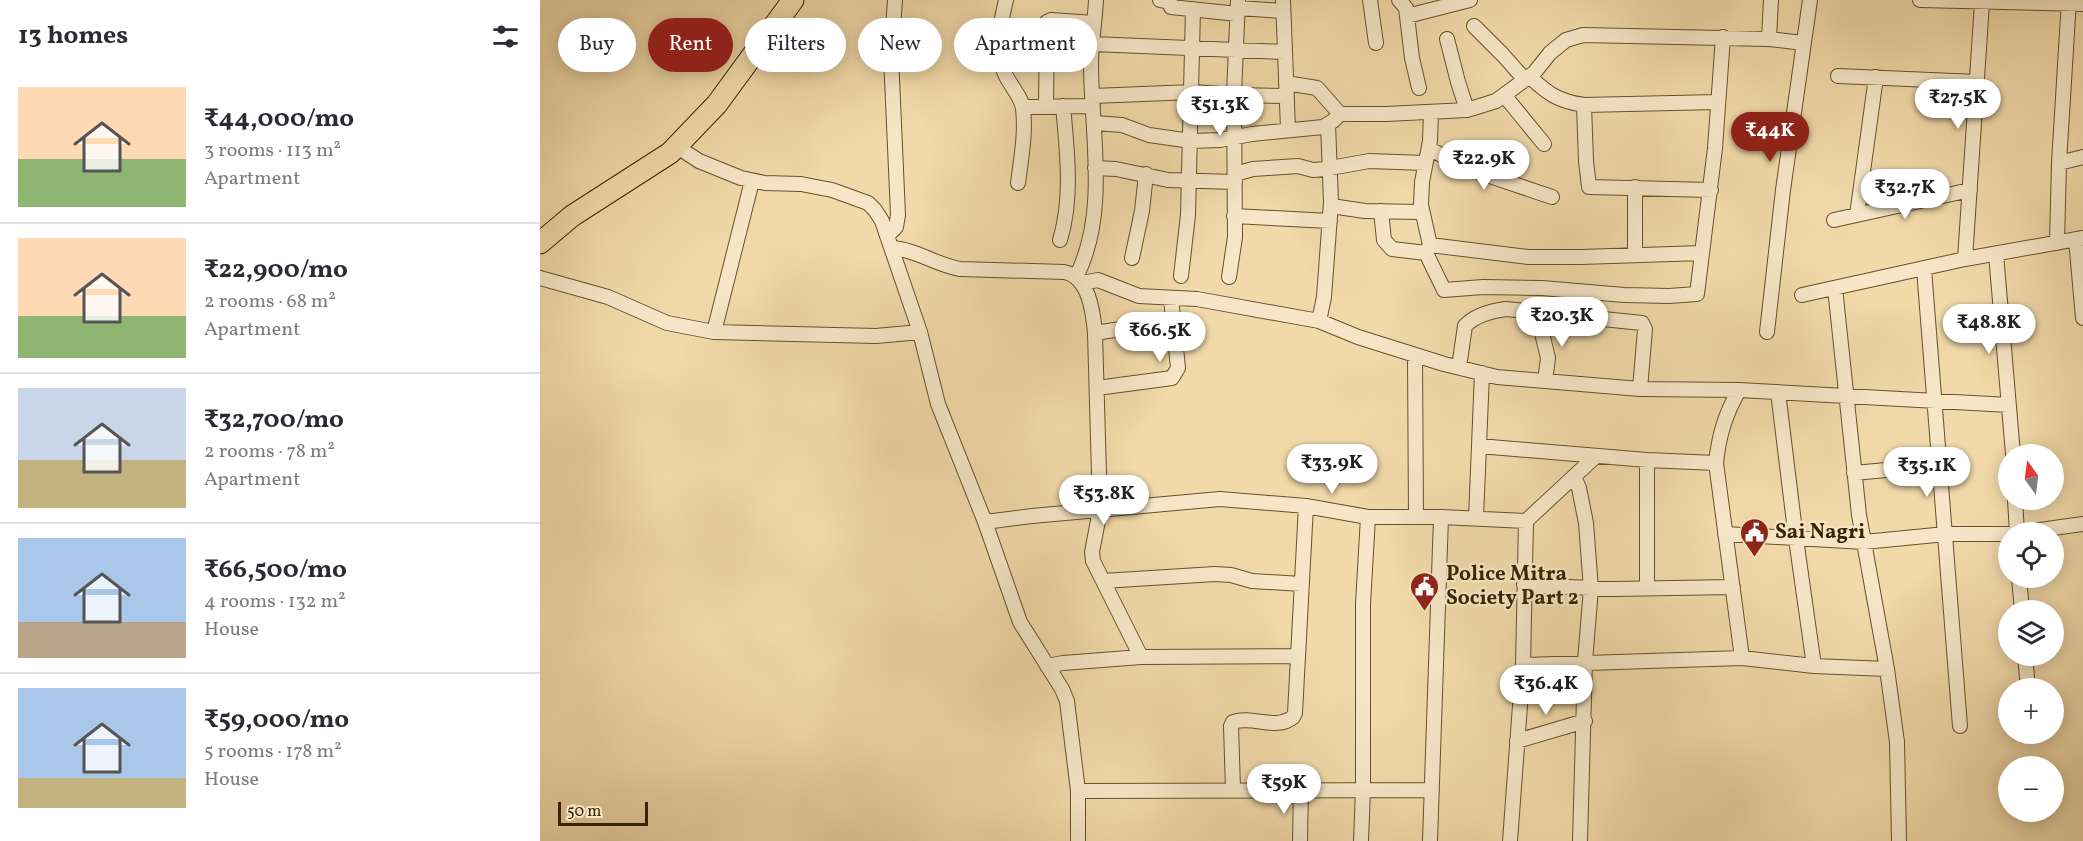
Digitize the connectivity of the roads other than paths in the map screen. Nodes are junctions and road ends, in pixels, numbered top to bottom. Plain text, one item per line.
1 (793, 0) edge
2 (895, 0) edge
3 (1006, 0) edge
4 (1096, 0) edge
5 (1160, 0) edge
6 (1370, 0) edge
7 (1399, 0) edge
8 (1470, 0) edge
9 (1771, 0) edge
10 (1810, 0) edge
11 (1920, 0) edge
12 (2068, 2) edge
13 (1982, 3) junction
14 (2083, 4) edge
15 (1283, 5) edge
16 (1238, 7) edge
17 (1193, 9) junction
18 (1407, 16) junction
19 (1094, 18) edge
20 (1474, 27) dead end
21 (1723, 38) junction
22 (1447, 39) dead end
23 (1768, 39) junction
24 (1376, 43) dead end
25 (1803, 43) junction
26 (1097, 44) edge
27 (1193, 48) junction
28 (1236, 49) junction
29 (1285, 52) junction
30 (1046, 72) edge
31 (1091, 72) edge
32 (1838, 76) dead end
33 (1876, 77) junction
34 (1527, 78) junction
35 (1977, 82) junction
36 (1419, 88) dead end
37 (1286, 89) junction
38 (1192, 92) junction
39 (1234, 95) junction
40 (1504, 95) junction
41 (1093, 101) junction
42 (1718, 102) junction
43 (1584, 105) junction
44 (1064, 106) junction
45 (1023, 107) junction
46 (1046, 107) junction
47 (1467, 110) junction
48 (1431, 112) junction
49 (1340, 114) junction
50 (1095, 123) junction
51 (1328, 124) junction
52 (1288, 129) junction
53 (1235, 137) junction
54 (1191, 141) junction
55 (1544, 144) dead end
56 (676, 146) junction
57 (1427, 156) junction
58 (2083, 157) edge
59 (2059, 163) junction
60 (1095, 168) junction
61 (1330, 168) junction
62 (1146, 174) junction
63 (1235, 178) junction
64 (752, 181) junction
65 (1189, 182) junction
66 (1018, 183) dead end
67 (1635, 187) junction
68 (1711, 189) junction
69 (1970, 190) junction
70 (1552, 197) dead end
71 (1331, 206) junction
72 (1381, 211) junction
73 (1421, 212) junction
74 (1857, 215) junction
75 (1234, 216) junction
76 (1834, 220) dead end
77 (1330, 221) junction
78 (2079, 239) edge
79 (541, 240) edge
80 (1060, 240) dead end
81 (890, 242) junction
82 (2057, 243) junction
83 (1428, 249) junction
84 (1702, 253) junction
85 (1996, 254) junction
86 (1635, 255) junction
87 (1132, 258) dead end
88 (1965, 259) junction
89 (1924, 269) junction
90 (1181, 276) dead end
91 (1229, 277) dead end
92 (540, 278) edge
93 (1079, 280) junction
94 (1835, 288) junction
95 (1802, 296) dead end
96 (1171, 298) junction
97 (1543, 313) junction
98 (2083, 318) edge
99 (1173, 321) junction
100 (1319, 321) junction
101 (714, 332) junction
102 (920, 332) junction
103 (1767, 332) dead end
104 (1095, 333) junction
105 (1415, 355) junction
106 (1459, 367) junction
107 (1482, 373) junction
108 (1545, 381) junction
109 (1096, 388) junction
110 (1640, 389) junction
111 (1739, 390) junction
112 (1778, 392) junction
113 (1846, 395) junction
114 (1935, 401) junction
115 (2009, 405) junction
116 (2012, 444) edge
117 (1479, 446) junction
118 (1596, 456) junction
119 (1647, 460) junction
120 (1716, 463) junction
121 (1940, 465) junction
122 (1854, 472) junction
123 (1574, 477) junction
124 (1306, 506) junction
125 (1100, 510) junction
126 (1416, 517) junction
127 (1441, 517) junction
128 (1368, 518) junction
129 (1476, 518) junction
130 (1526, 521) junction
131 (985, 522) junction
132 (2083, 524) edge
133 (2064, 527) edge
134 (1725, 534) junction
135 (1946, 534) junction
136 (1998, 534) edge
137 (1796, 539) junction
138 (1864, 542) junction
139 (1104, 581) junction
140 (1301, 584) junction
141 (1524, 585) junction
142 (1647, 588) junction
143 (1733, 588) junction
144 (1591, 589) junction
145 (1297, 656) junction
146 (1141, 657) junction
147 (1742, 658) junction
148 (1585, 661) junction
149 (1523, 664) junction
150 (1047, 666) junction
151 (1814, 666) junction
152 (1887, 669) junction
153 (1585, 721) junction
154 (1960, 726) dead end
155 (1517, 741) junction
156 (1233, 789) junction
157 (1363, 789) junction
158 (1300, 790) junction
159 (1432, 790) junction
160 (1078, 791) junction
161 (1078, 841) edge
162 (1300, 841) edge
163 (1361, 841) edge
164 (1430, 841) edge
165 (1510, 841) edge
166 (1581, 841) edge
167 (1899, 841) edge

1 - 56 main road
2 - 81 street
3 - 45 street
4 - 19 street
5 - 17 street
6 - 24 street
7 - 18 street
8 - 18 street
9 - 23 street
10 - 25 street
11 - 13 street
12 - 13 street
12 - 14 street
12 - 59 street
13 - 35 street
15 - 16 street
15 - 29 street
16 - 17 street
16 - 28 street
17 - 27 street
18 - 36 street
20 - 34 street
21 - 23 street
21 - 34 street
21 - 42 street
22 - 47 street
23 - 25 street
25 - 103 street
26 - 27 street
27 - 28 street
27 - 38 street
28 - 29 street
28 - 39 street
29 - 37 street
30 - 46 street
31 - 41 street
32 - 33 street
33 - 35 street
33 - 74 street
34 - 40 street
34 - 43 street
35 - 69 street
37 - 39 street
37 - 49 street
37 - 52 street
38 - 39 street
38 - 41 street
38 - 54 street
39 - 53 street
40 - 47 street
40 - 55 street
41 - 44 street
41 - 50 street
42 - 43 street
42 - 68 street
43 - 67 street
44 - 46 street
44 - 80 street
45 - 46 street
45 - 66 street
47 - 48 street
48 - 49 street
48 - 57 street
49 - 51 street
50 - 54 street
50 - 60 street
51 - 52 street
51 - 61 street
52 - 53 street
53 - 54 street
53 - 63 street
54 - 65 street
56 - 64 street
56 - 79 main road
57 - 61 street
57 - 70 street
57 - 73 street
58 - 59 street
59 - 82 street
60 - 62 street
60 - 93 street
61 - 63 street
61 - 71 street
62 - 65 street
62 - 87 street
63 - 65 street
63 - 75 street
64 - 81 street
64 - 101 street
65 - 90 street
67 - 68 street
67 - 86 street
68 - 84 street
69 - 74 street
69 - 88 street
71 - 72 street
71 - 77 street
72 - 73 street
72 - 83 street
73 - 83 street
74 - 76 street
75 - 77 street
75 - 91 street
77 - 100 street
78 - 82 street
78 - 98 street
81 - 93 street
81 - 102 street
82 - 85 street
83 - 84 street
83 - 86 street
84 - 86 street
85 - 88 street
85 - 115 street
88 - 89 street
89 - 94 street
89 - 114 street
92 - 101 street
93 - 96 street
93 - 104 street
94 - 95 street
94 - 113 street
96 - 99 street
96 - 100 street
97 - 106 street
97 - 108 street
97 - 110 street
99 - 104 street
99 - 109 street
100 - 105 street
101 - 102 street
102 - 131 street
104 - 109 street
105 - 106 street
105 - 126 street
106 - 107 street
107 - 108 street
107 - 117 street
108 - 110 street
109 - 125 street
110 - 111 street
111 - 112 street
111 - 120 street
112 - 113 street
112 - 137 street
113 - 114 street
113 - 122 street
114 - 115 street
114 - 121 street
115 - 116 street
117 - 118 street
117 - 129 street
118 - 119 street
118 - 123 street
119 - 120 street
119 - 142 street
120 - 134 street
121 - 122 street
121 - 135 street
122 - 138 street
123 - 130 street
123 - 144 street
124 - 125 street
124 - 128 street
124 - 140 street
125 - 131 street
125 - 139 street
126 - 127 street
126 - 128 street
127 - 129 street
127 - 159 street
128 - 157 street
129 - 130 street
130 - 141 street
131 - 150 street
132 - 133 street
134 - 137 street
134 - 143 street
135 - 136 street
135 - 138 street
135 - 154 street
137 - 138 street
137 - 151 street
138 - 152 street
139 - 140 street
139 - 146 street
140 - 145 street
141 - 144 street
141 - 149 street
142 - 143 street
142 - 144 street
143 - 147 street
144 - 148 street
145 - 146 street
145 - 156 street
146 - 150 street
147 - 148 street
147 - 151 street
148 - 149 street
148 - 153 street
149 - 155 street
150 - 160 street
151 - 152 street
152 - 167 street
153 - 155 street
153 - 166 street
155 - 165 street
156 - 158 street
156 - 160 street
157 - 158 street
157 - 159 street
157 - 163 street
158 - 162 street
159 - 164 street
160 - 161 street

